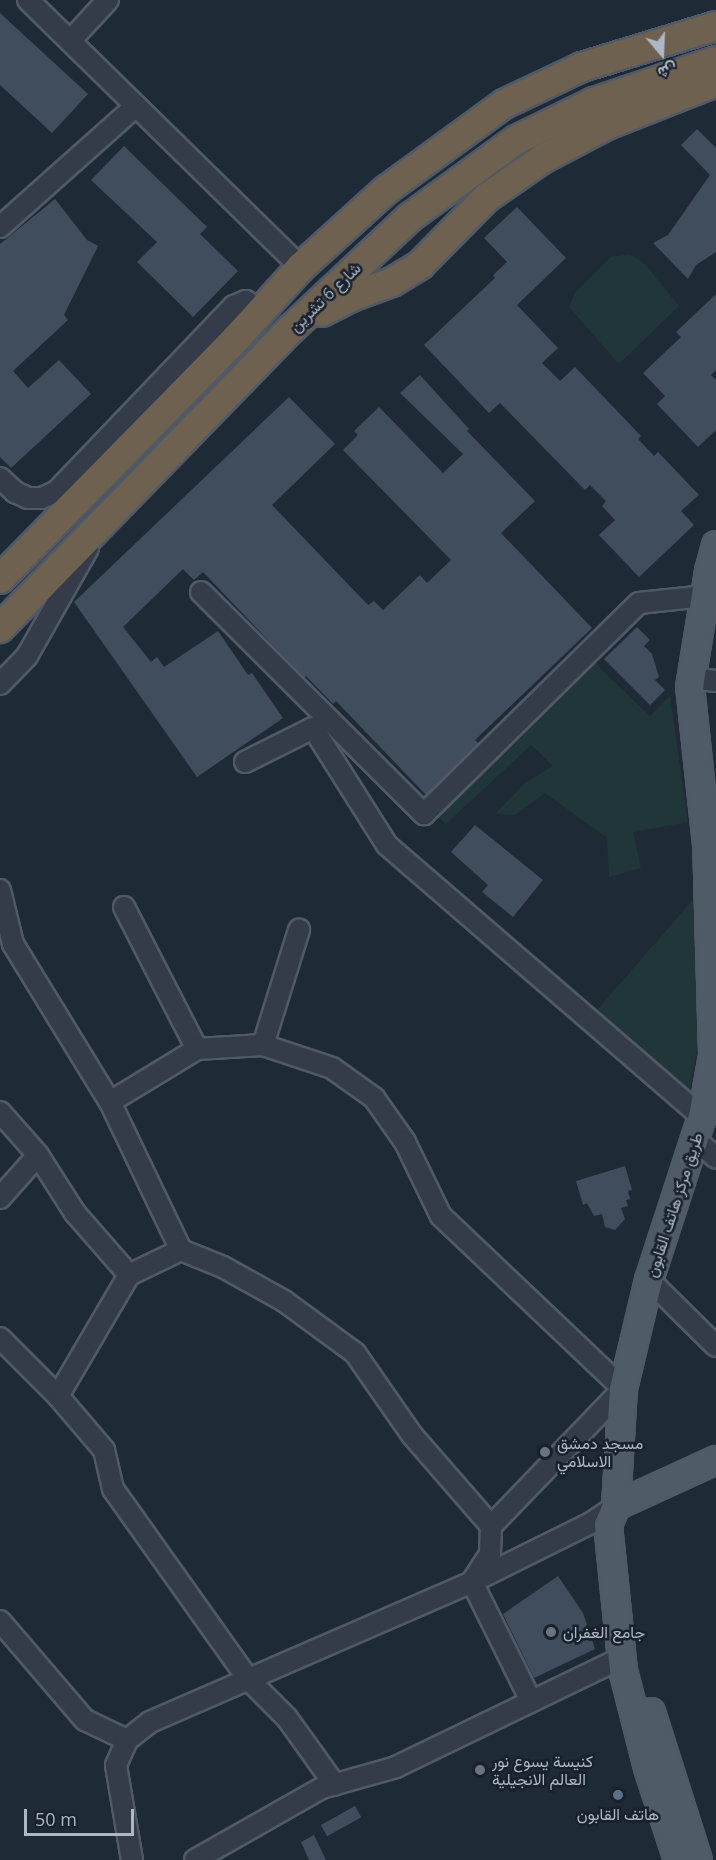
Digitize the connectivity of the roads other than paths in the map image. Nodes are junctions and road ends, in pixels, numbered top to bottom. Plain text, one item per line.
1 (28, 0) edge
2 (108, 0) edge
3 (716, 19) edge
4 (716, 26) edge
5 (682, 36) junction
6 (70, 41) junction
7 (716, 61) edge
8 (709, 90) edge
9 (136, 106) junction
10 (1, 224) edge
11 (301, 267) junction
12 (260, 311) junction
13 (291, 329) junction
14 (0, 478) edge
15 (105, 519) junction
16 (716, 545) edge
17 (0, 579) edge
18 (201, 592) dead end
19 (704, 596) junction
20 (0, 628) edge
21 (704, 680) edge
22 (0, 684) edge
23 (245, 762) dead end
24 (0, 890) edge
25 (124, 907) dead end
26 (299, 930) dead end
27 (714, 1031) edge
28 (263, 1045) junction
29 (197, 1049) junction
30 (110, 1102) junction
31 (0, 1112) edge
32 (698, 1128) junction
33 (38, 1155) junction
34 (716, 1158) edge
35 (0, 1198) edge
36 (181, 1250) junction
37 (129, 1275) junction
38 (649, 1280) junction
39 (0, 1338) edge
40 (716, 1346) edge
41 (623, 1389) junction
42 (58, 1396) junction
43 (716, 1460) edge
44 (616, 1506) junction
45 (491, 1526) junction
46 (472, 1582) junction
47 (0, 1621) edge
48 (621, 1658) junction
49 (249, 1679) junction
50 (531, 1701) junction
51 (127, 1740) junction
52 (335, 1785) junction
53 (132, 1860) edge
54 (195, 1860) edge
55 (678, 1860) edge
56 (698, 1860) edge

1 - 6 street
2 - 6 street
3 - 5 highway
4 - 5 highway
5 - 11 highway
6 - 9 street
7 - 13 highway, شارع 6 تشرين
8 - 13 highway
9 - 10 street
9 - 11 street
11 - 12 highway
12 - 14 street
12 - 17 highway
13 - 15 highway, شارع 6 تشرين
15 - 20 highway, شارع 6 تشرين
15 - 22 street
16 - 19 main road, طريق مركز هاتف القابون
18 - 19 street
19 - 21 main road, طريق مركز هاتف القابون
21 - 27 main road, طريق مركز هاتف القابون
23 - 32 street
24 - 30 street
25 - 29 street
26 - 28 street
27 - 32 main road, طريق مركز هاتف القابون
28 - 29 street
28 - 41 street
29 - 30 street
30 - 36 street
31 - 33 street
32 - 34 street
32 - 38 main road, طريق مركز هاتف القابون
33 - 35 street
33 - 37 street
36 - 37 street
36 - 45 street
37 - 42 street
38 - 40 street
38 - 41 main road, طريق مركز هاتف القابون
39 - 42 street
41 - 44 main road, طريق مركز هاتف القابون
41 - 45 street
42 - 49 street
43 - 44 main road
44 - 46 street
44 - 48 main road
44 - 56 main road
45 - 46 street
46 - 49 street
46 - 50 street
47 - 51 street
48 - 50 street
48 - 55 main road
49 - 51 street
49 - 52 street
50 - 52 street
51 - 53 street
52 - 54 street

